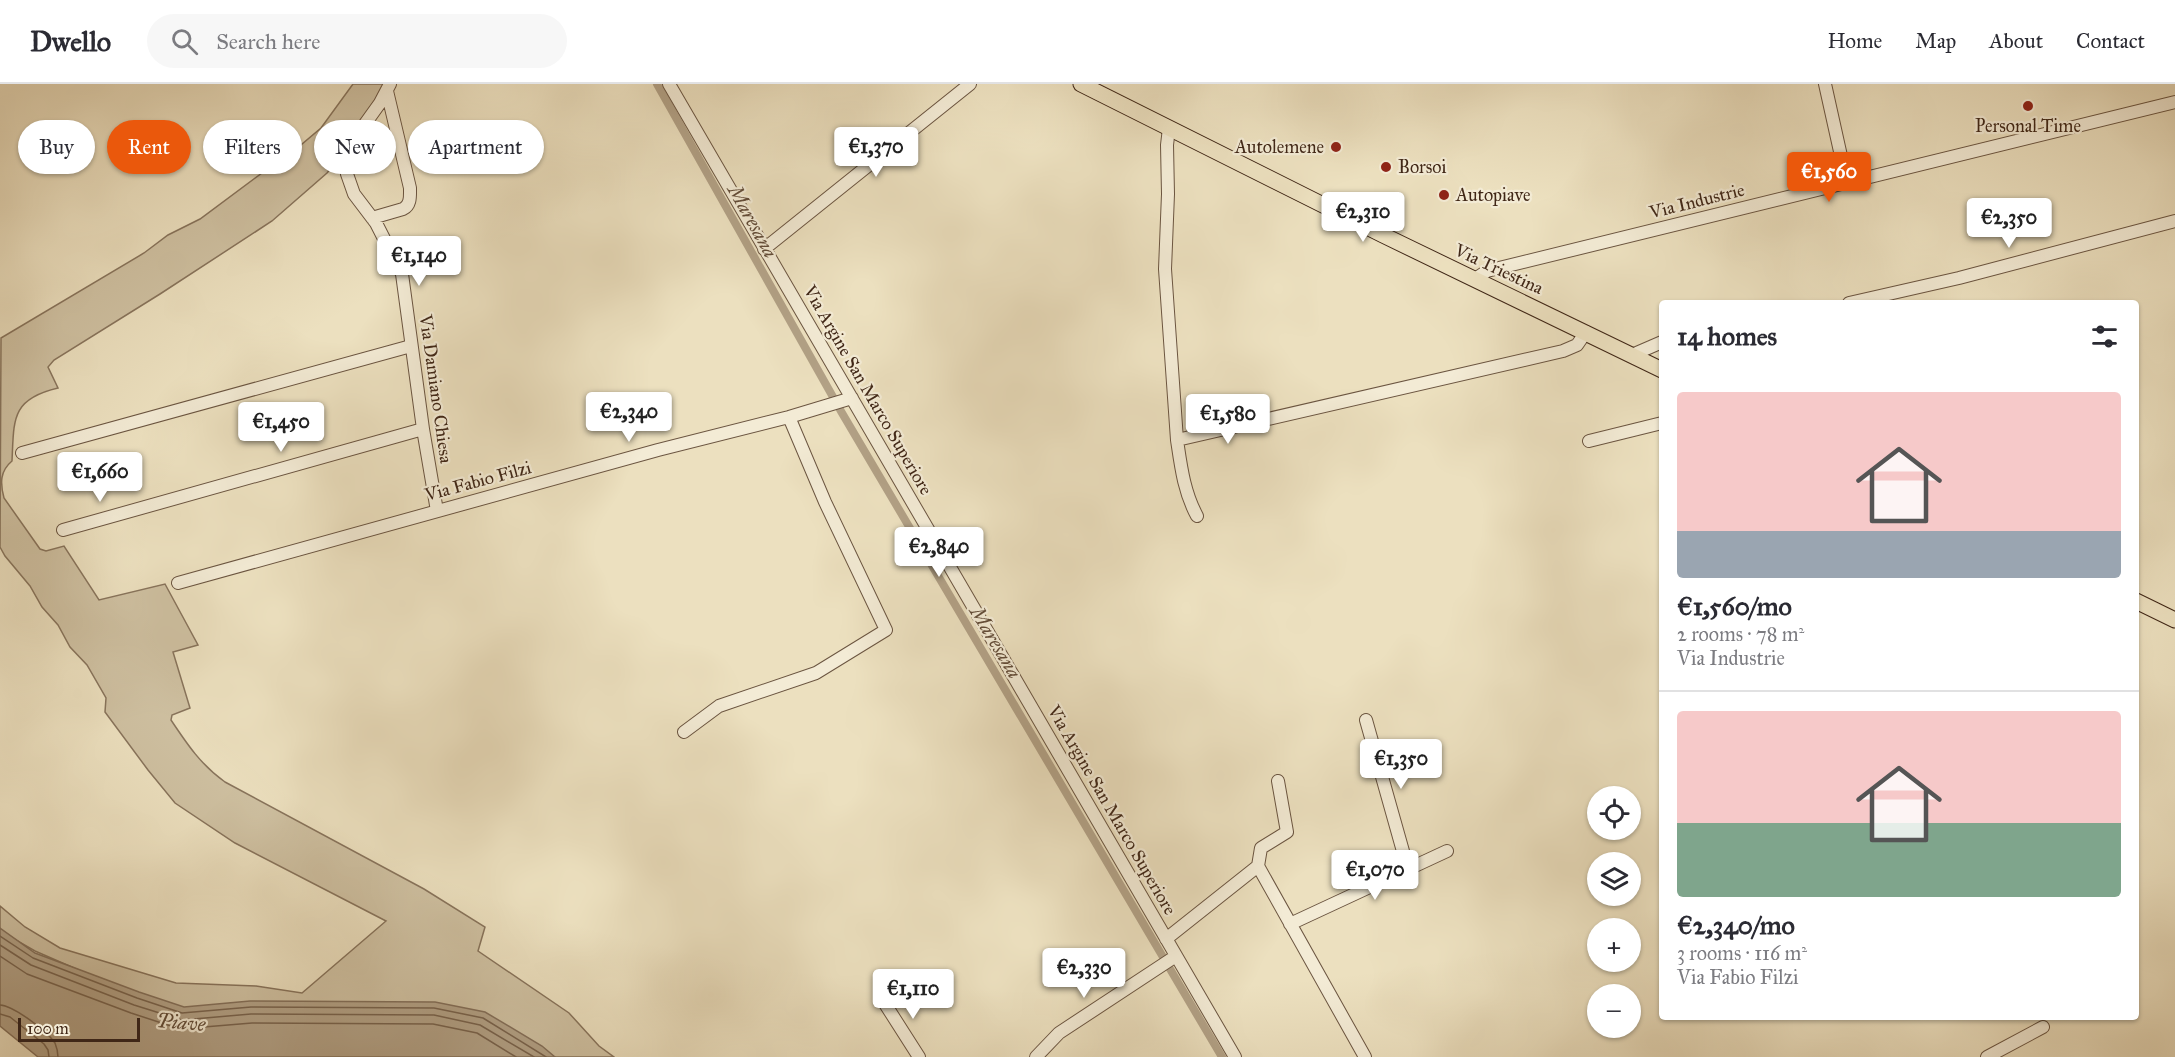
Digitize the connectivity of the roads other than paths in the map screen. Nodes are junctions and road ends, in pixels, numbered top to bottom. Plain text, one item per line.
1 (669, 84) edge
2 (970, 84) edge
3 (1080, 84) edge
4 (1826, 84) edge
5 (388, 87) edge
6 (2175, 102) edge
7 (1169, 129) junction
8 (1847, 183) junction
9 (372, 218) junction
10 (2175, 221) edge
11 (764, 249) junction
12 (1475, 279) junction
13 (1863, 300) edge
14 (1586, 332) junction
15 (1659, 343) edge
16 (411, 345) junction
17 (1632, 355) junction
18 (1659, 368) edge
19 (849, 398) junction
20 (789, 417) junction
21 (1659, 424) edge
22 (423, 429) junction
23 (1177, 440) junction
24 (1589, 441) dead end
25 (22, 453) dead end
26 (438, 511) junction
27 (1197, 516) dead end
28 (63, 530) dead end
29 (178, 583) dead end
30 (2139, 602) edge
31 (2175, 620) edge
32 (1366, 720) dead end
33 (684, 732) dead end
34 (1278, 781) dead end
35 (1447, 851) dead end
36 (1258, 866) junction
37 (1408, 869) junction
38 (1290, 924) junction
39 (1166, 939) junction
40 (1174, 957) junction
41 (882, 999) dead end
42 (2043, 1027) dead end
43 (1230, 1055) edge
44 (919, 1057) edge
45 (1036, 1057) edge
46 (1365, 1057) edge
47 (1987, 1057) edge

1 - 11 street, Via Argine San Marco Superiore
2 - 11 street
3 - 7 main road, Via Triestina
4 - 8 street
5 - 9 street, Via Damiano Chiesa
5 - 9 street
6 - 8 street, Via Industrie
7 - 12 main road, Via Triestina
7 - 23 street
8 - 12 street, Via Industrie
9 - 16 street, Via Damiano Chiesa
10 - 13 street
11 - 19 street, Via Argine San Marco Superiore
12 - 14 main road, Via Triestina
14 - 17 main road, Via Triestina
14 - 23 street
15 - 17 street
16 - 22 street, Via Damiano Chiesa
16 - 25 street
17 - 18 main road, Via Triestina
19 - 20 street, Via Fabio Filzi
19 - 39 street, Via Argine San Marco Superiore
20 - 26 street, Via Fabio Filzi
20 - 33 street
21 - 24 street
22 - 26 street, Via Damiano Chiesa
22 - 28 street
23 - 27 street
26 - 29 street, Via Fabio Filzi
30 - 31 main road
32 - 37 street
34 - 36 street
35 - 37 street
36 - 38 street
36 - 39 street
37 - 38 street
38 - 46 street
39 - 40 street, Via Argine San Marco Superiore
40 - 43 street, Via Argine San Marco Superiore
40 - 45 street
41 - 44 street
42 - 47 street

